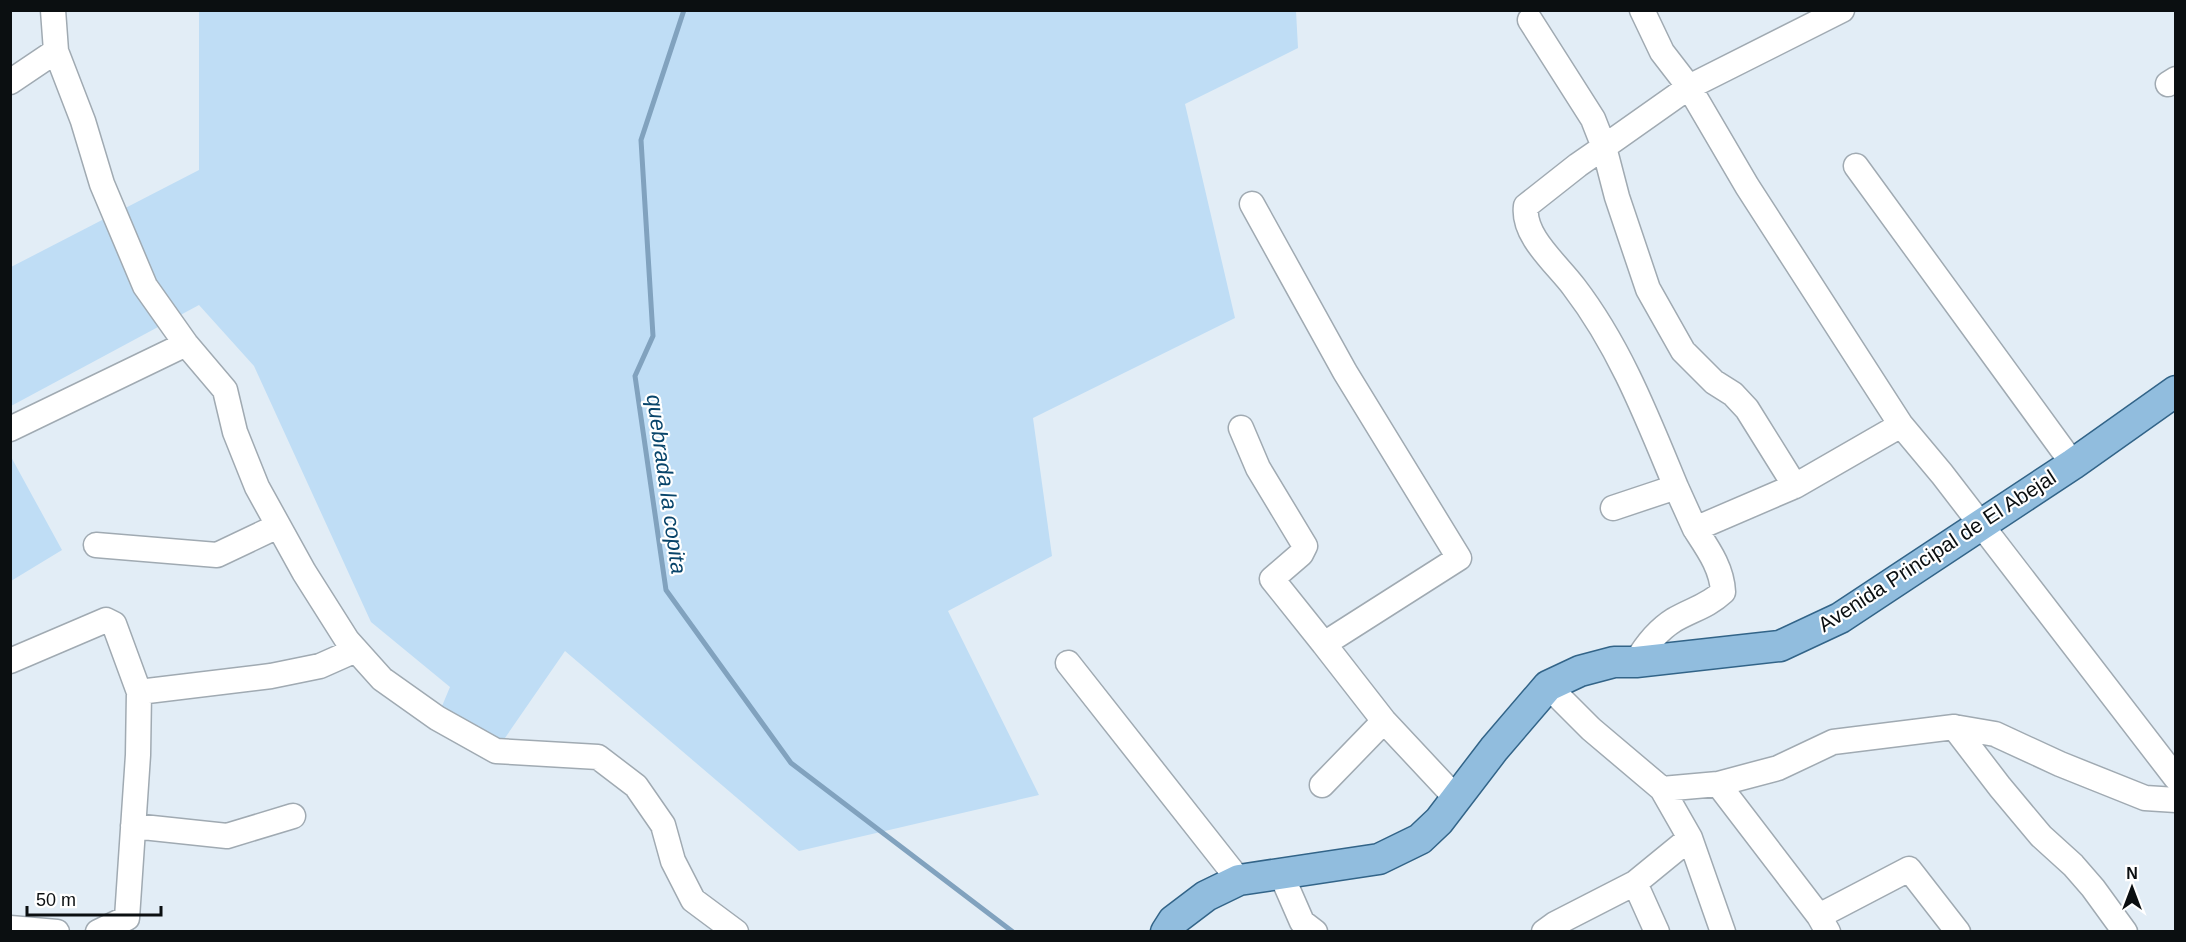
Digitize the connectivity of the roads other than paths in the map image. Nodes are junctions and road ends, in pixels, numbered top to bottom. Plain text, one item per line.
1 (53, 10) edge
2 (1642, 10) edge
3 (1842, 10) edge
4 (1530, 20) dead end
5 (56, 51) junction
6 (10, 82) edge
7 (1689, 87) junction
8 (1604, 147) junction
9 (1856, 166) dead end
10 (1252, 204) dead end
11 (186, 344) junction
12 (2175, 391) edge
13 (1900, 425) junction
14 (1241, 428) dead end
15 (10, 429) edge
16 (2073, 464) junction
17 (1795, 486) junction
18 (1676, 487) junction
19 (1613, 508) dead end
20 (1979, 525) junction
21 (278, 526) junction
22 (1695, 529) junction
23 (96, 545) dead end
24 (1324, 644) junction
25 (356, 650) junction
26 (10, 661) edge
27 (1636, 662) junction
28 (1068, 663) dead end
29 (1548, 686) junction
30 (139, 692) junction
31 (1384, 721) junction
32 (1954, 727) junction
33 (2175, 778) edge
34 (1718, 784) junction
35 (1322, 785) dead end
36 (1662, 789) junction
37 (1457, 799) junction
38 (2175, 800) edge
39 (293, 816) dead end
40 (133, 826) junction
41 (1689, 838) junction
42 (1281, 874) junction
43 (1239, 880) junction
44 (1635, 883) junction
45 (1823, 924) edge
46 (10, 928) edge
47 (57, 932) edge
48 (98, 932) edge
49 (736, 932) edge
50 (1166, 932) edge
51 (1315, 932) edge
52 (1544, 932) edge
53 (1656, 932) edge
54 (1723, 932) edge
55 (1958, 932) edge
56 (2125, 932) edge

1 - 5 street
2 - 7 street
3 - 7 street
4 - 8 street
5 - 6 street
5 - 11 street
7 - 8 street
7 - 13 street
8 - 17 street
8 - 18 street
9 - 16 street
10 - 24 street
11 - 15 street
11 - 21 street
12 - 16 main road, Avenida Principal de El Abejal
13 - 17 street
13 - 20 street
14 - 24 street
16 - 20 main road, Avenida Principal de El Abejal
17 - 22 street
18 - 19 street
18 - 22 street
20 - 27 main road, Avenida Principal de El Abejal
20 - 33 street
21 - 23 street
21 - 25 street
22 - 27 street
24 - 31 street
25 - 30 street
25 - 49 street
26 - 30 street
27 - 29 main road, Avenida Principal de El Abejal
28 - 43 street
29 - 36 street
29 - 37 main road, Avenida Principal de El Abejal
30 - 40 street
31 - 35 street
31 - 37 street
32 - 34 street
32 - 38 street
32 - 56 street
34 - 36 street
34 - 45 street
36 - 41 street
37 - 42 main road, Avenida Principal de El Abejal
39 - 40 street
40 - 48 street
41 - 44 street
41 - 54 street
42 - 43 main road, Avenida Principal de El Abejal
42 - 51 street
43 - 50 main road, Avenida Principal de El Abejal
44 - 52 street
44 - 53 street
45 - 55 street
46 - 47 street

